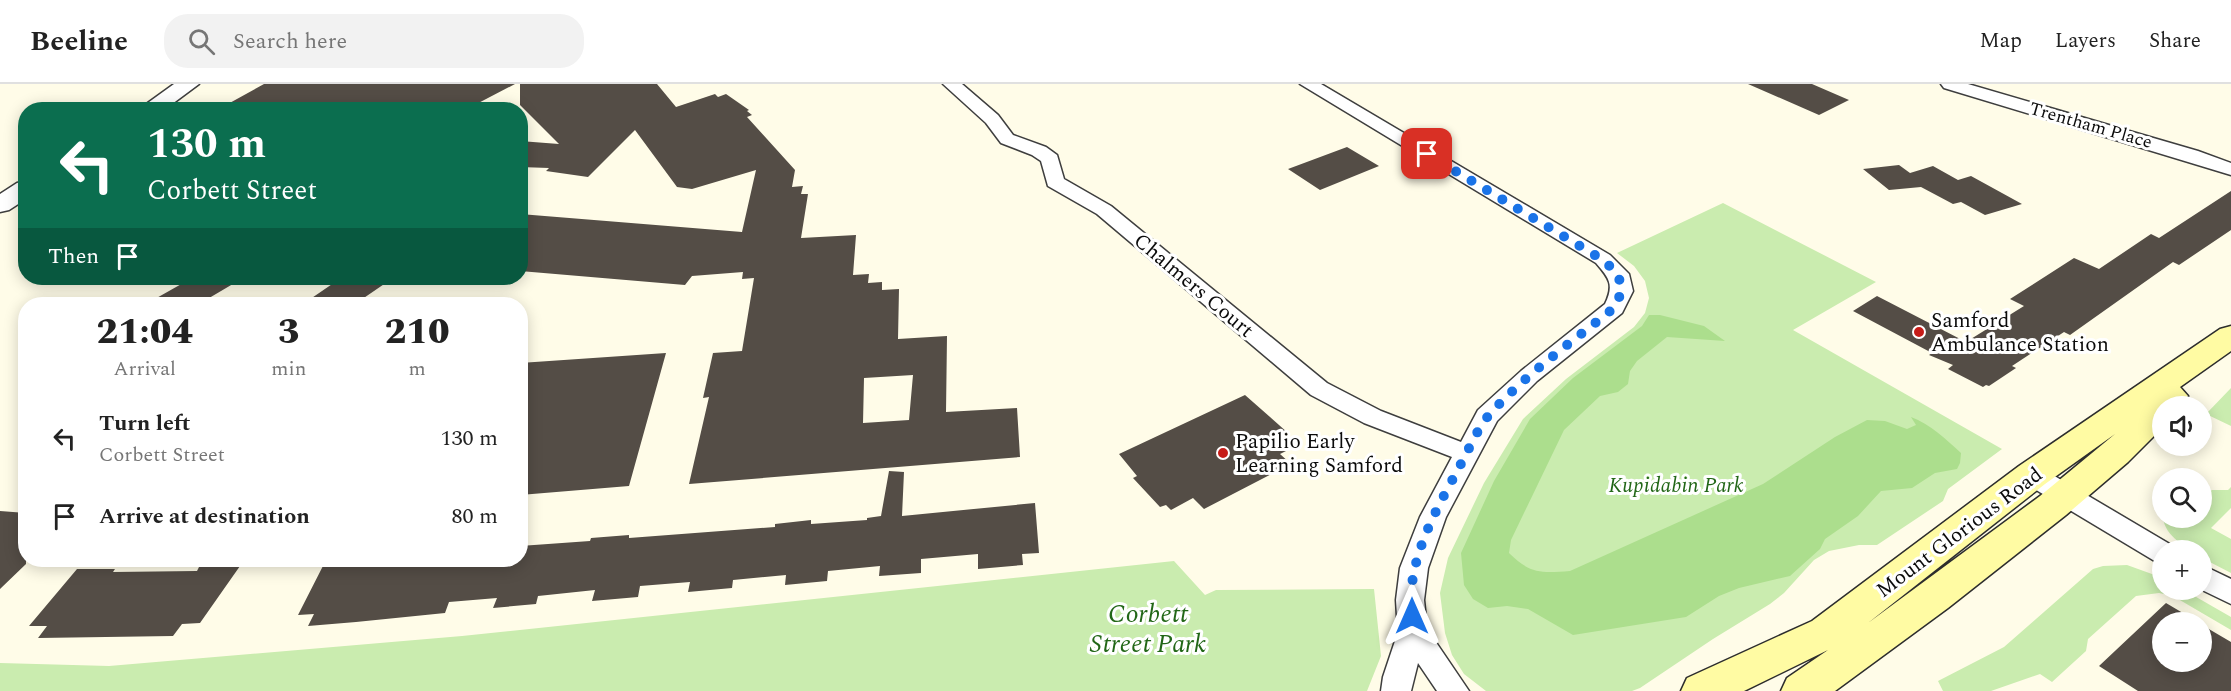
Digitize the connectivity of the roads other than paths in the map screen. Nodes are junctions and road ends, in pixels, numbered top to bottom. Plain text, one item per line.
1 (189, 84) edge
2 (952, 84) edge
3 (1309, 84) edge
4 (1950, 84) edge
5 (161, 102) edge
6 (2231, 169) edge
7 (18, 193) edge
8 (0, 205) edge
9 (2218, 345) edge
10 (1466, 453) junction
11 (2049, 485) junction
12 (2152, 546) edge
13 (2212, 582) edge
14 (2231, 593) edge
15 (1413, 632) junction
16 (1396, 691) edge
17 (1454, 691) edge
18 (1702, 691) edge
19 (1802, 691) edge

1 - 5 street
2 - 10 street, Chalmers Court
3 - 10 street
4 - 6 street, Trentham Place
7 - 8 street
9 - 11 main road, Mount Glorious Road
10 - 15 street
11 - 12 street
11 - 18 main road, Mount Glorious Road
11 - 19 main road, Mount Glorious Road
13 - 14 street
15 - 16 street
15 - 17 street

